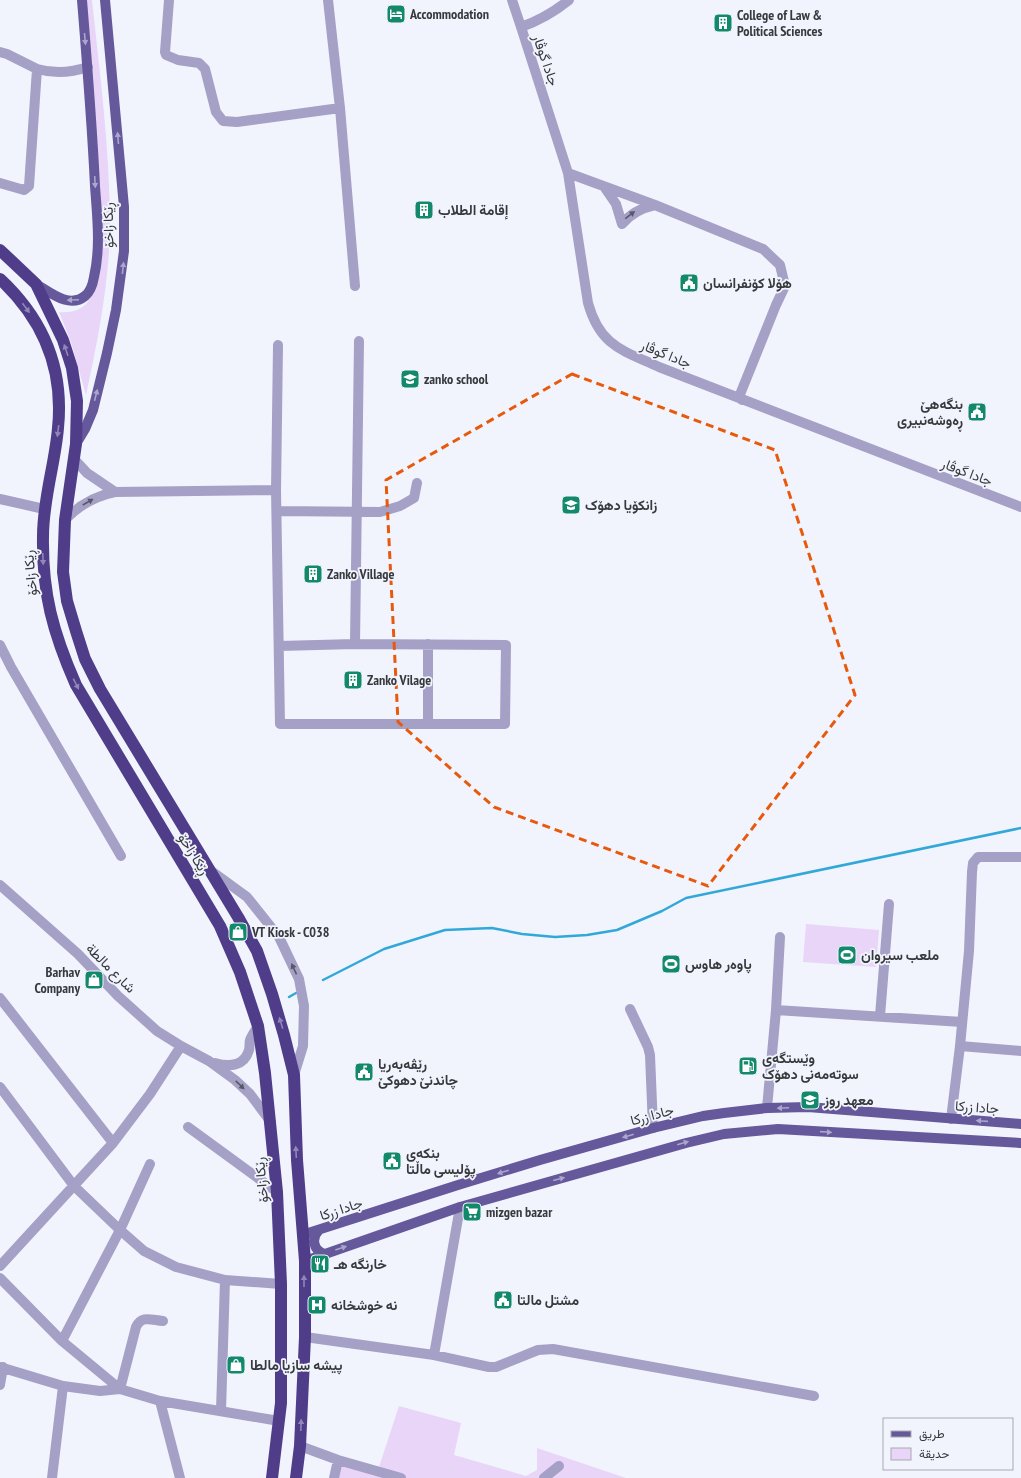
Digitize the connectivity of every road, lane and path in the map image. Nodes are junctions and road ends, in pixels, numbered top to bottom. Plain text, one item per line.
1 (82, 0) edge
2 (105, 0) edge
3 (169, 0) edge
4 (328, 0) edge
5 (512, 0) edge
6 (569, 0) edge
7 (521, 27) junction
8 (0, 43) edge
9 (0, 52) edge
10 (88, 67) junction
11 (37, 69) junction
12 (340, 108) junction
13 (568, 173) junction
14 (0, 183) edge
15 (605, 188) junction
16 (655, 205) junction
17 (0, 250) edge
18 (0, 279) edge
19 (36, 284) junction
20 (356, 286) dead end
21 (359, 341) dead end
22 (278, 345) dead end
23 (742, 400) junction
24 (76, 444) junction
25 (74, 459) junction
26 (417, 484) dead end
27 (276, 490) junction
28 (115, 492) junction
29 (0, 500) edge
30 (1021, 508) edge
31 (44, 509) junction
32 (277, 512) junction
33 (357, 512) junction
34 (65, 520) junction
35 (355, 644) junction
36 (428, 644) junction
37 (0, 645) edge
38 (279, 646) junction
39 (428, 724) junction
40 (121, 856) dead end
41 (1021, 857) edge
42 (208, 868) junction
43 (0, 885) edge
44 (889, 904) dead end
45 (238, 917) junction
46 (220, 926) junction
47 (780, 937) dead end
48 (0, 998) edge
49 (630, 1009) dead end
50 (776, 1010) junction
51 (880, 1016) junction
52 (962, 1022) junction
53 (258, 1026) junction
54 (181, 1046) junction
55 (960, 1046) junction
56 (1021, 1051) edge
57 (209, 1062) junction
58 (294, 1075) junction
59 (0, 1087) edge
60 (767, 1108) junction
61 (952, 1119) junction
62 (271, 1122) junction
63 (1021, 1124) edge
64 (188, 1127) dead end
65 (653, 1128) junction
66 (113, 1143) junction
67 (1021, 1143) edge
68 (150, 1164) dead end
69 (74, 1186) junction
70 (278, 1192) junction
71 (460, 1207) junction
72 (120, 1230) junction
73 (319, 1230) junction
74 (302, 1235) junction
75 (324, 1254) junction
76 (304, 1261) junction
77 (0, 1266) edge
78 (0, 1278) edge
79 (225, 1280) junction
80 (281, 1284) junction
81 (163, 1321) dead end
82 (304, 1337) junction
83 (62, 1341) junction
84 (434, 1355) junction
85 (1, 1367) edge
86 (0, 1385) edge
87 (63, 1386) junction
88 (120, 1389) junction
89 (814, 1396) dead end
90 (160, 1401) junction
91 (221, 1411) junction
92 (280, 1421) junction
93 (300, 1446) junction
94 (338, 1460) junction
95 (559, 1466) dead end
96 (52, 1478) edge
97 (180, 1478) edge
98 (272, 1478) edge
99 (296, 1478) edge
100 (334, 1478) edge
101 (401, 1478) edge
102 (544, 1478) edge

1 -> 10 main road, ڕێکا زاخۆ
24 -> 2 main road, ڕێکا زاخۆ
3 - 12 street
4 - 12 street
5 - 7 street, جادا گوڤار
6 - 7 street, جادا گوڤار
7 - 13 street, جادا گوڤار
8 - 9 street
9 - 11 street
10 - 11 street
10 -> 19 main road, ڕێکا زاخۆ
11 - 14 street
12 - 20 street
13 - 15 street
13 - 23 street, جادا گوڤار
15 - 16 street
15 -> 16 street
16 - 23 street
17 - 19 highway, ڕێکا زاخۆ
18 -> 31 highway, ڕێکا زاخۆ
24 -> 19 highway, ڕێکا زاخۆ
21 - 33 street
22 - 27 street
23 - 30 street, جادا گوڤار
24 - 25 highway, ڕێکا زاخۆ
25 - 28 street
25 - 34 highway, ڕێکا زاخۆ
26 - 33 street
27 - 28 street
27 - 32 street
34 -> 28 street
29 - 31 street
31 -> 46 highway, ڕێکا زاخۆ
32 - 33 street
32 - 38 street
33 - 35 street
34 - 42 highway, ڕێکا زاخۆ
35 - 36 street
35 - 38 street
36 - 39 street
36 - 39 street
37 - 40 street
38 - 39 street
41 - 52 street
42 - 45 highway, ڕێکا زاخۆ
58 -> 42 street
43 - 54 street, شارع مالطة
44 - 51 street
45 - 46 highway
58 -> 45 highway, ڕێکا زاخۆ
46 - 53 highway, ڕێکا زاخۆ
47 - 50 street
48 - 66 street
49 - 65 street
50 - 51 street
50 - 60 street
51 - 52 street
52 - 55 street
53 - 57 street, شارع مالطة
53 - 62 highway, ڕێکا زاخۆ
54 - 57 street, شارع مالطة
54 - 66 street
55 - 56 street
55 - 61 street
57 -> 62 street, شارع مالطة
74 -> 58 highway, ڕێکا زاخۆ
59 - 69 street
61 -> 60 main road, جادا زرکا
60 - 65 main road, جادا زرکا
63 -> 61 main road, جادا زرکا
62 - 70 highway, ڕێکا زاخۆ
64 - 70 street
65 -> 73 main road, جادا زرکا
66 - 69 street
71 -> 67 main road
68 - 72 street
69 - 72 street
69 - 77 street
70 - 80 highway, ڕێکا زاخۆ
75 -> 71 main road
71 - 84 street
72 - 79 street
72 - 83 street
73 - 74 main road, جادا زرکا
73 - 75 main road
74 - 76 highway, ڕێکا زاخۆ
75 - 76 main road
82 -> 76 highway, ڕێکا زاخۆ
78 - 83 street
79 - 80 street
79 - 91 street
80 - 92 highway, ڕێکا زاخۆ
81 - 88 street
82 - 84 street
93 -> 82 highway, ڕێکا زاخۆ
83 - 88 street
84 - 89 street
85 - 86 street
85 - 87 street
87 - 88 street
87 - 96 street
88 - 90 street
90 - 91 street
90 - 97 street
91 - 92 street
92 - 98 highway, ڕێکا زاخۆ
93 - 94 street
93 - 99 highway, ڕێکا زاخۆ
94 - 100 street
94 - 101 street
95 - 102 street

